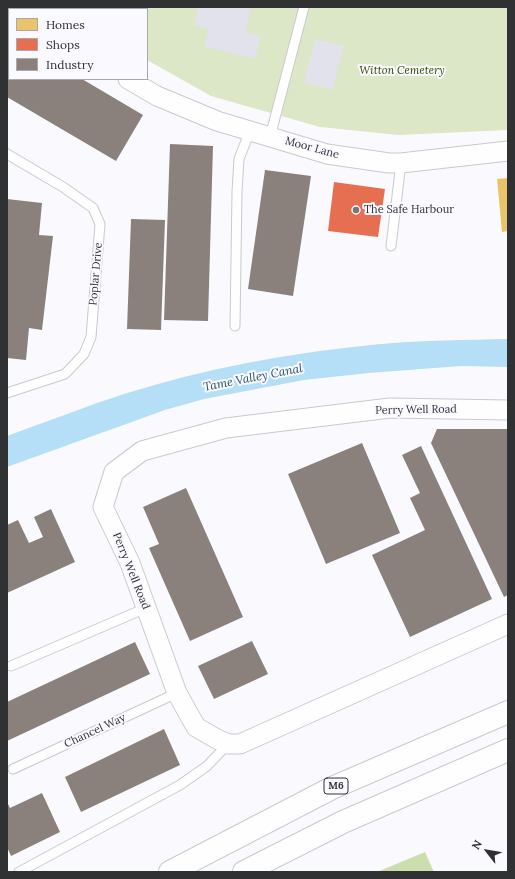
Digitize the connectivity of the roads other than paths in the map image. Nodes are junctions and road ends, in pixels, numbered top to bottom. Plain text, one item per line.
1 (304, 7) edge
2 (130, 80) edge
3 (250, 131) junction
4 (270, 137) junction
5 (508, 151) edge
6 (7, 154) edge
7 (401, 163) junction
8 (391, 246) dead end
9 (235, 326) dead end
10 (7, 393) edge
11 (508, 410) edge
12 (146, 608) junction
13 (508, 624) edge
14 (11, 666) dead end
15 (177, 694) junction
16 (508, 712) edge
17 (228, 744) junction
18 (508, 750) edge
19 (13, 769) dead end
20 (19, 872) edge
21 (170, 872) edge
22 (244, 872) edge

1 - 4 lane
2 - 3 street, Moor Lane
3 - 4 street, Moor Lane
3 - 9 lane
4 - 7 street, Moor Lane
5 - 7 street, Moor Lane
6 - 10 lane, Poplar Drive
7 - 8 lane
11 - 12 street, Perry Well Road
12 - 14 lane
12 - 15 street, Perry Well Road
13 - 17 street
15 - 17 street, Perry Well Road
15 - 19 lane, Chancel Way
16 - 21 highway, M6
17 - 20 lane
18 - 22 highway

